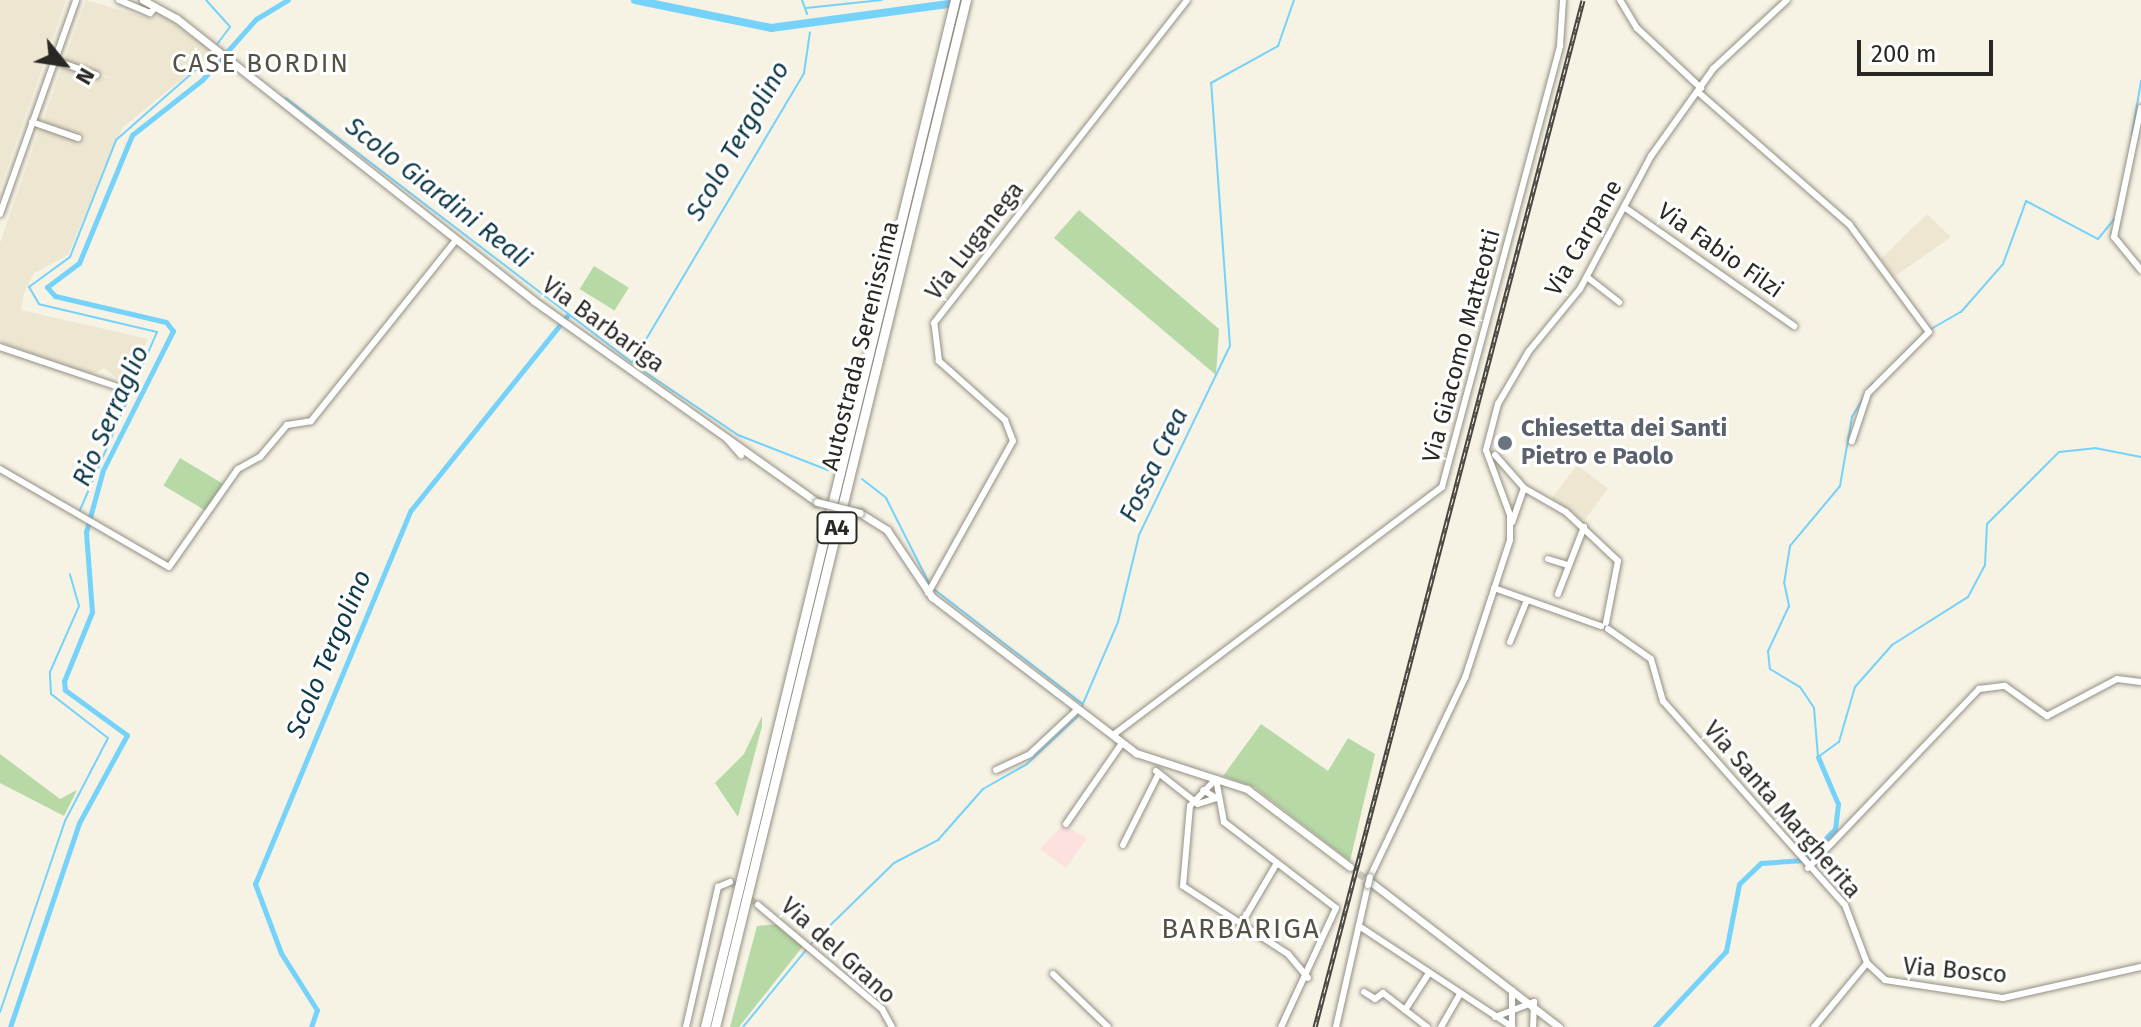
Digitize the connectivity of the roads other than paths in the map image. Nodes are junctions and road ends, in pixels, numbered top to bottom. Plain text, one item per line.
1 (76, 0) edge
2 (119, 0) edge
3 (143, 0) edge
4 (955, 0) edge
5 (966, 0) edge
6 (1187, 0) edge
7 (1563, 0) edge
8 (1620, 0) edge
9 (1787, 0) edge
10 (156, 7) junction
11 (54, 60) junction
12 (96, 75) dead end
13 (1699, 90) junction
14 (2141, 108) edge
15 (32, 122) junction
16 (78, 138) dead end
17 (2, 202) edge
18 (1624, 207) junction
19 (0, 214) edge
20 (456, 240) junction
21 (2141, 270) edge
22 (1587, 277) junction
23 (1619, 302) dead end
24 (1794, 326) dead end
25 (0, 348) edge
26 (121, 388) dead end
27 (726, 438) junction
28 (1852, 441) dead end
29 (741, 455) dead end
30 (1498, 455) dead end
31 (0, 469) edge
32 (1524, 488) junction
33 (1512, 522) junction
34 (1584, 527) junction
35 (1548, 559) dead end
36 (1568, 565) junction
37 (1494, 588) junction
38 (928, 593) junction
39 (1558, 594) dead end
40 (1527, 600) junction
41 (1605, 626) junction
42 (1510, 642) dead end
43 (2141, 682) edge
44 (1078, 709) junction
45 (1113, 735) junction
46 (1122, 743) junction
47 (996, 770) dead end
48 (1196, 774) junction
49 (1216, 779) junction
50 (1238, 785) junction
51 (1203, 790) junction
52 (1217, 796) junction
53 (1193, 799) junction
54 (1066, 824) dead end
55 (1123, 845) dead end
56 (1277, 863) junction
57 (1804, 864) junction
58 (1350, 867) tunnel mouth
59 (730, 882) dead end
60 (1369, 882) junction
61 (758, 905) tunnel mouth
62 (1244, 919) dead end
63 (1362, 928) junction
64 (1867, 963) junction
65 (2141, 967) edge
66 (1429, 973) junction
67 (1053, 974) dead end
68 (1308, 978) junction
69 (1511, 987) junction
70 (1364, 992) dead end
71 (1460, 994) junction
72 (1534, 1002) junction
73 (1515, 1009) junction
74 (1405, 1010) junction
75 (1550, 1016) junction
76 (1495, 1017) junction
77 (1531, 1024) edge
78 (686, 1027) edge
79 (705, 1027) edge
80 (715, 1027) edge
81 (892, 1027) edge
82 (1108, 1027) edge
83 (1281, 1027) edge
84 (1336, 1027) edge
85 (1427, 1027) edge
86 (1441, 1027) edge
87 (1512, 1027) edge
88 (1559, 1027) edge
89 (1814, 1027) edge

1 - 11 street
2 - 10 street, Via Barbariga
3 - 10 main road, Via Barbariga
4 - 79 highway, Autostrada Serenissima / A4
5 - 80 highway, Autostrada Serenissima / A4
6 - 38 street, Via Luganega
7 - 45 street, Via Giacomo Matteotti
8 - 13 street
9 - 13 street, Via Carpane
10 - 20 main road, Via Barbariga
11 - 12 street
11 - 15 street
13 - 18 street, Via Carpane
13 - 28 street
14 - 21 street
15 - 16 street
15 - 17 street
17 - 19 street
18 - 22 street, Via Carpane
18 - 24 street, Via Fabio Filzi
20 - 27 main road, Via Barbariga
20 - 31 street
22 - 23 street
22 - 33 street, Via Carpane
25 - 26 street
27 - 29 street, Via Barbariga
27 - 38 main road, Via Barbariga, bridge
30 - 32 street
32 - 33 street
32 - 34 street
33 - 37 street
34 - 36 street
34 - 41 street
35 - 36 street
36 - 39 street
37 - 40 street, Via Santa Margherita
37 - 60 street
38 - 44 main road, Via Barbariga
40 - 41 street, Via Santa Margherita
40 - 42 street
41 - 57 street, Via Santa Margherita
43 - 57 street
44 - 45 main road, Via Barbariga
44 - 47 street
45 - 46 main road, Via Barbariga
46 - 48 main road, Via Barbariga
46 - 54 street
48 - 49 main road, Via Barbariga
48 - 51 street
49 - 50 main road, Via Barbariga
49 - 51 street
49 - 52 street
50 - 52 street
50 - 58 main road, Via Barbariga
51 - 52 street
51 - 53 street
52 - 53 street
52 - 56 street
53 - 55 street
53 - 68 street
56 - 62 street
56 - 68 street
57 - 64 street, Via Santa Margherita
59 - 78 street
60 - 63 street
60 - 69 main road
61 - 81 street, Via del Grano
63 - 66 street
63 - 84 street
64 - 65 street, Via Bosco
64 - 89 street
66 - 71 street
66 - 74 street
67 - 82 street
68 - 83 street
69 - 72 main road
69 - 73 street
70 - 74 street
71 - 76 street
71 - 86 street
72 - 73 street
72 - 75 main road
72 - 77 street
73 - 76 street
73 - 87 street
74 - 85 street
75 - 77 street
75 - 88 main road
76 - 87 street

